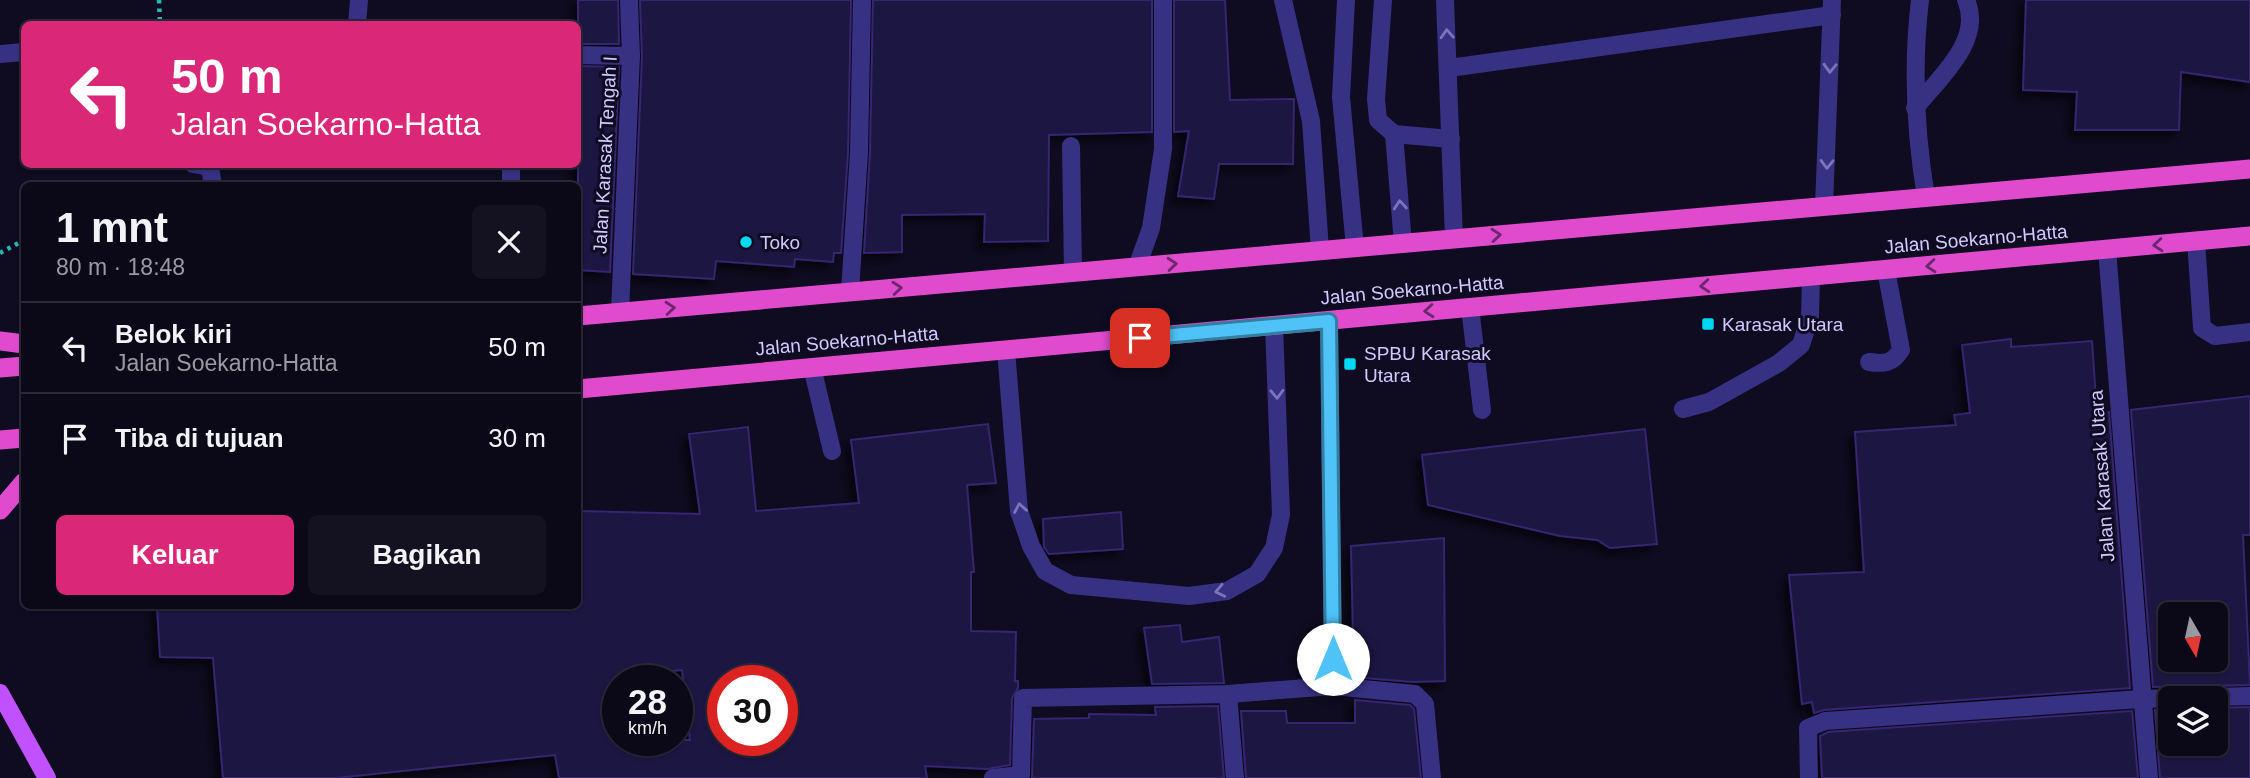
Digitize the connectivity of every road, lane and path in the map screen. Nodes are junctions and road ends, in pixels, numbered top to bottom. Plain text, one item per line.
1 (159, 0) edge
2 (359, 0) edge
3 (629, 0) edge
4 (862, 0) edge
5 (1163, 0) edge
6 (1283, 0) edge
7 (1346, 0) edge
8 (1383, 0) edge
9 (1445, 0) edge
10 (1920, 0) edge
11 (1966, 0) edge
12 (1832, 7) edge
13 (160, 21) edge
14 (357, 21) edge
15 (21, 52) edge
16 (0, 54) edge
17 (581, 55) edge
18 (631, 56) junction
19 (1449, 68) junction
20 (1915, 108) junction
21 (1394, 134) junction
22 (1451, 139) junction
23 (1071, 146) dead end
24 (2250, 169) edge
25 (1926, 197) junction
26 (1824, 206) junction
27 (2250, 236) edge
28 (1454, 239) junction
29 (2196, 241) junction
30 (21, 242) edge
31 (1403, 243) junction
32 (1355, 248) junction
33 (2107, 249) junction
34 (1320, 250) junction
35 (0, 253) edge
36 (1137, 267) junction
37 (1886, 270) junction
38 (1073, 272) junction
39 (1811, 276) junction
40 (850, 292) junction
41 (1470, 307) junction
42 (620, 312) junction
43 (581, 316) edge
44 (1329, 321) junction
45 (1274, 325) junction
46 (2250, 332) edge
47 (0, 341) edge
48 (21, 344) edge
49 (1006, 350) junction
50 (1869, 362) dead end
51 (21, 366) edge
52 (813, 367) junction
53 (0, 368) edge
54 (581, 389) edge
55 (1684, 409) dead end
56 (1482, 410) dead end
57 (21, 438) edge
58 (0, 440) edge
59 (832, 451) dead end
60 (21, 486) edge
61 (0, 510) edge
62 (1334, 686) junction
63 (0, 693) edge
64 (1228, 694) junction
65 (2250, 696) edge
66 (2140, 699) junction
67 (47, 778) edge
68 (993, 778) edge
69 (1235, 778) edge
70 (1432, 778) edge
71 (1809, 778) edge
72 (2148, 778) edge

1 - 13 path
2 - 14 street
3 - 18 street, Jalan Karasak Tengah I
4 - 40 street
5 - 36 street
6 - 34 street
7 - 32 street
8 - 21 street
19 -> 9 street
10 - 20 street
11 - 20 street
12 - 19 street
12 -> 26 street
15 - 16 street
17 - 18 street
18 - 42 street, Jalan Karasak Tengah I
19 - 22 street
20 - 25 street
21 - 22 street
31 -> 21 street
22 - 28 street
23 - 38 street
24 - 25 highway
25 - 26 highway
28 -> 26 highway
27 - 29 highway, Jalan Soekarno-Hatta
28 - 31 highway
29 -> 33 highway, Jalan Soekarno-Hatta
29 - 46 street
30 - 35 path
31 - 32 highway
32 - 34 highway
33 -> 37 highway, Jalan Soekarno-Hatta
33 - 66 street, Jalan Karasak Utara
36 -> 34 highway
36 - 38 highway
37 - 39 highway, Jalan Soekarno-Hatta
37 - 50 street
40 -> 38 highway
39 -> 41 highway, Jalan Soekarno-Hatta
39 - 55 street
42 -> 40 highway
41 -> 44 highway, Jalan Soekarno-Hatta
41 - 56 street
42 - 43 highway
44 - 45 highway, Jalan Soekarno-Hatta
44 - 62 street
45 - 49 highway, Jalan Soekarno-Hatta
45 -> 49 street
47 - 48 highway
49 - 52 highway, Jalan Soekarno-Hatta
51 - 53 highway
52 - 54 highway, Jalan Soekarno-Hatta
52 - 59 street
57 - 58 highway
60 - 61 highway
62 - 64 street
62 - 70 street
63 - 67 main road
64 - 68 street
64 - 69 street
65 - 66 street
66 - 71 street
66 - 72 street, Jalan Karasak Utara

